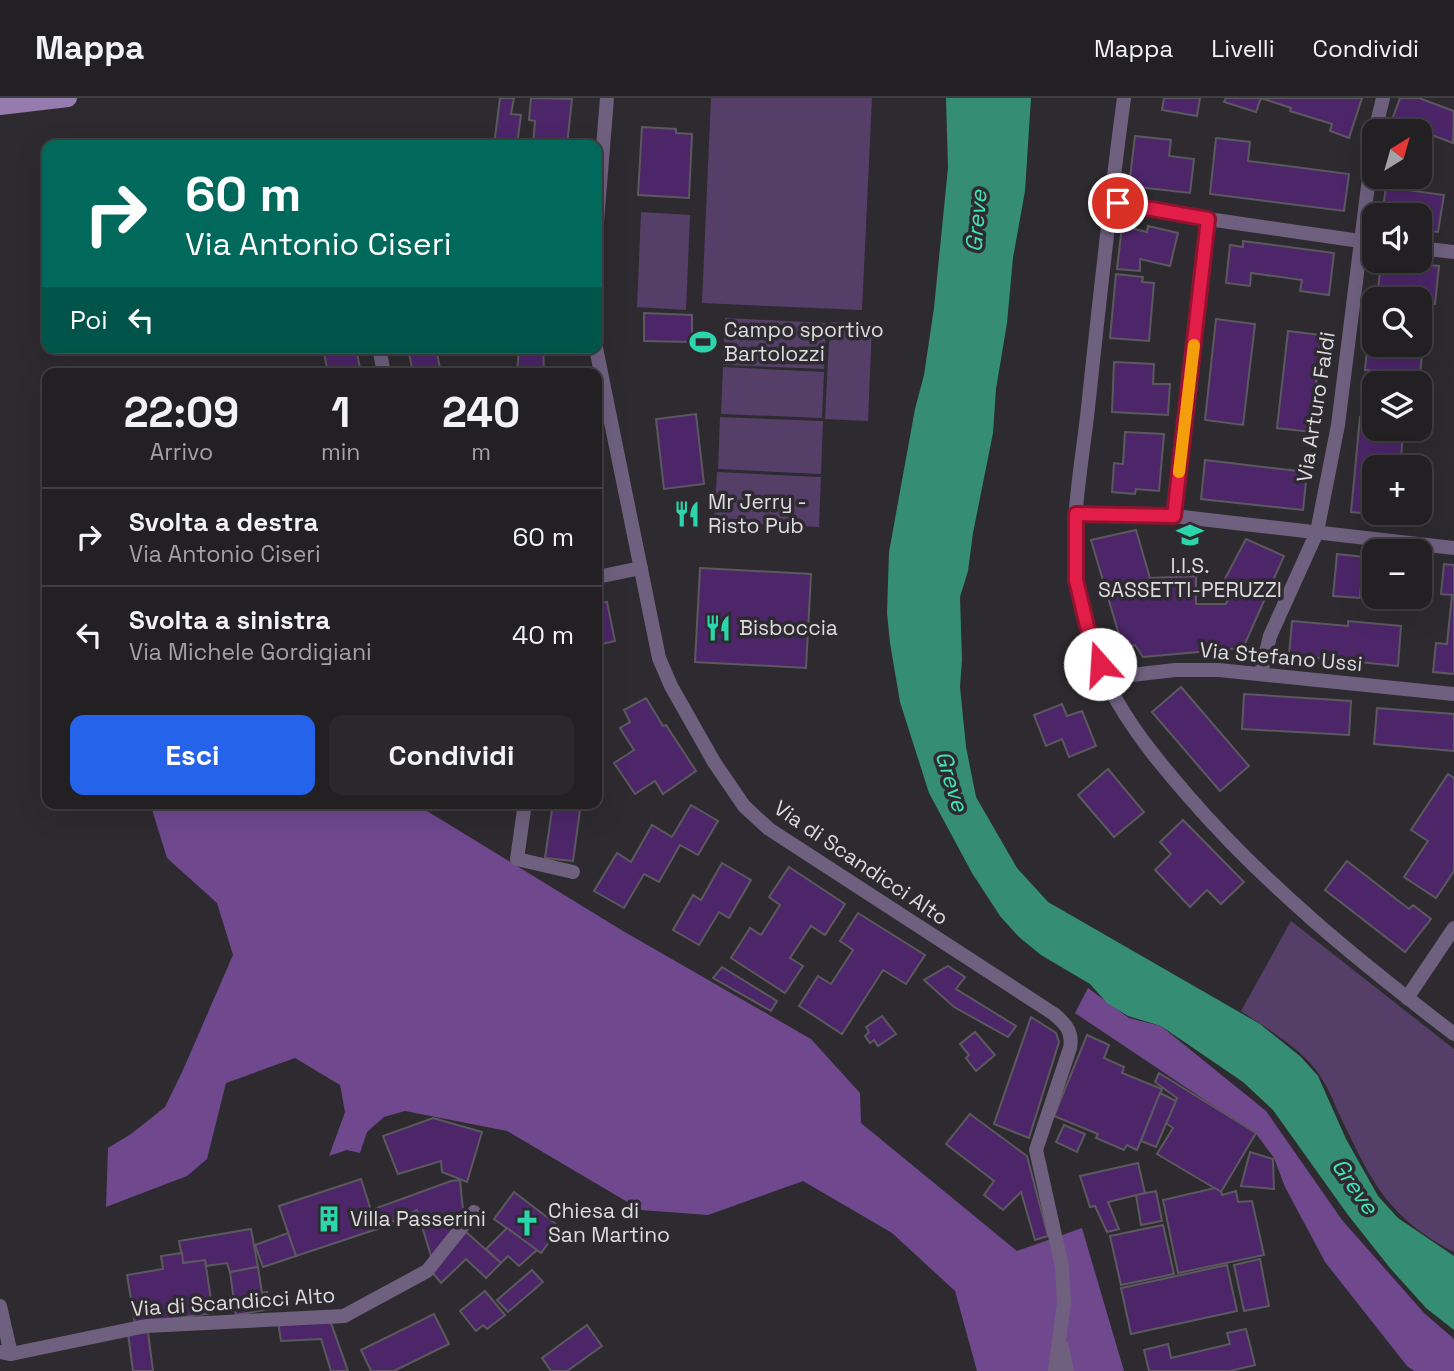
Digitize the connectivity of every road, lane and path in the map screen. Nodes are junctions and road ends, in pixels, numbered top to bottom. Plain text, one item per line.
1 (68, 98) edge
2 (607, 98) edge
3 (1124, 98) edge
4 (1383, 98) edge
5 (31, 100) edge
6 (0, 106) edge
7 (1378, 119) edge
8 (602, 160) edge
9 (1110, 201) junction
10 (1208, 219) junction
11 (1362, 242) edge
12 (1432, 249) edge
13 (1454, 252) edge
14 (1362, 273) edge
15 (602, 377) edge
16 (1076, 514) junction
17 (1174, 516) junction
18 (1317, 532) junction
19 (1454, 548) edge
20 (641, 568) junction
21 (602, 576) edge
22 (1261, 673) junction
23 (1105, 678) junction
24 (1454, 694) edge
25 (524, 809) edge
26 (573, 872) dead end
27 (1454, 928) edge
28 (1407, 998) junction
29 (1454, 1034) edge
30 (474, 1212) dead end
31 (0, 1306) edge
32 (1060, 1343) junction
33 (6, 1353) edge
34 (1055, 1371) edge
35 (1067, 1371) edge

1 - 5 street
2 - 8 street
3 - 9 street
4 - 7 street
5 - 6 street
9 - 10 street
9 - 16 street
10 - 11 street
10 - 17 street
12 - 13 street
14 - 18 street, Via Arturo Faldi
15 - 20 street, Via di Scandicci Alto
16 - 17 street
16 - 23 street
17 - 18 street
18 - 19 street
18 - 22 street, Via Arturo Faldi
20 - 21 street
20 - 32 street, Via di Scandicci Alto
22 - 23 street, Via Stefano Ussi
22 - 24 street, Via Stefano Ussi
23 - 28 street
25 - 26 street
27 - 28 street
28 - 29 street
30 - 33 street, Via di Scandicci Alto
31 - 33 street
32 - 34 street, Via di Scandicci Alto
32 - 35 street

